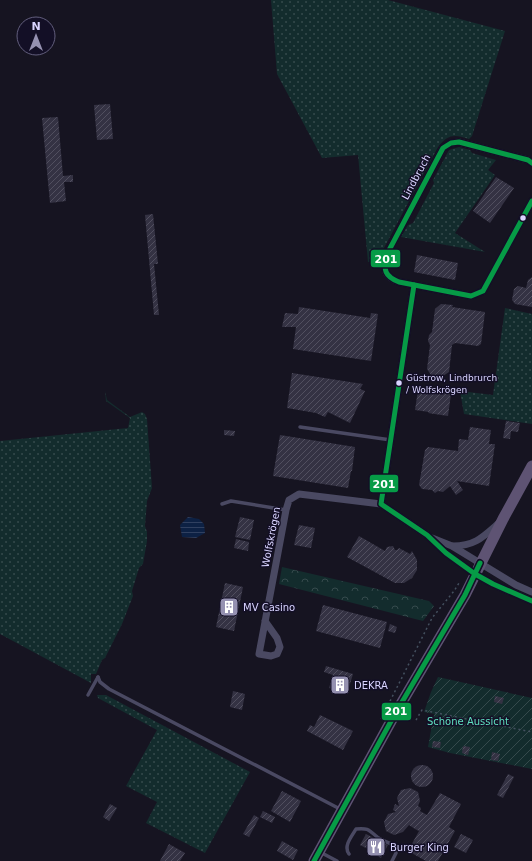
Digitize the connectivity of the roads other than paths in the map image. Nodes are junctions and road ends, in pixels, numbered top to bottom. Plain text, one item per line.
1 (532, 163) edge
2 (532, 201) edge
3 (414, 285) junction
4 (300, 426) dead end
5 (391, 440) junction
6 (532, 466) edge
7 (222, 504) dead end
8 (381, 504) junction
9 (286, 510) junction
10 (503, 519) junction
11 (427, 535) junction
12 (452, 546) junction
13 (480, 564) junction
14 (475, 574) junction
15 (532, 592) edge
16 (532, 601) edge
17 (265, 621) junction
18 (88, 696) dead end
19 (342, 810) junction
20 (350, 854) dead end
21 (316, 856) edge
22 (337, 861) edge
23 (392, 861) edge

1 - 3 street, Lindbruch
2 - 3 street, Lindbruch
3 - 5 street
4 - 5 lane
5 - 8 street
6 - 10 main road
7 - 9 lane
8 - 9 street, Wolfskrögen
8 - 11 street, Wolfskrögen
9 - 17 street, Wolfskrögen
10 - 12 street
10 - 13 main road
11 - 12 street, Wolfskrögen
11 - 14 street, Wolfskrögen
12 - 13 street, Wolfskrögen
13 - 14 main road
13 - 15 street, Wolfskrögen
14 - 16 street, Wolfskrögen
14 - 19 main road
17 - 17 street, Wolfskrögen
18 - 19 lane
19 - 21 main road
20 - 23 lane
21 - 22 lane

